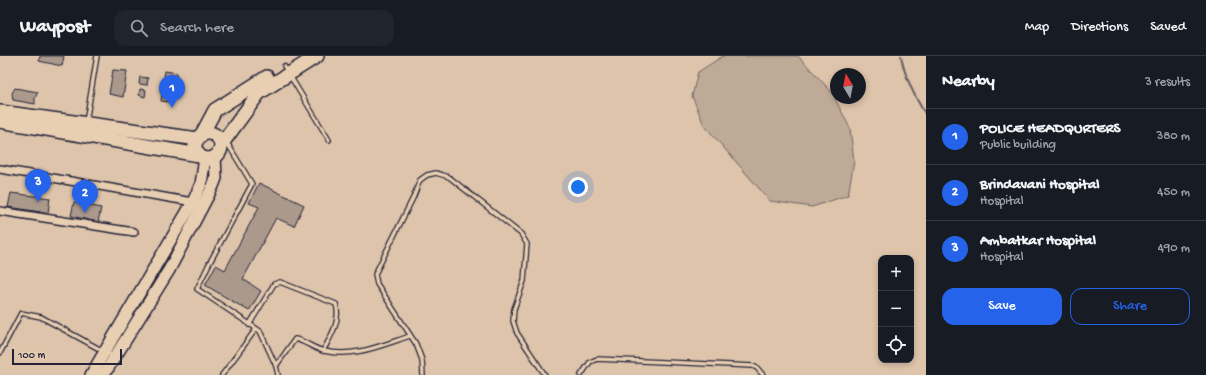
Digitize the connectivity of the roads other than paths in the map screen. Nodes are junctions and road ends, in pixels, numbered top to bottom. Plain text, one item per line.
1 (97, 56) edge
2 (300, 56) edge
3 (317, 56) edge
4 (286, 70) junction
5 (0, 112) edge
6 (0, 121) edge
7 (86, 124) junction
8 (200, 137) junction
9 (329, 140) dead end
10 (213, 150) junction
11 (0, 170) edge
12 (193, 202) junction
13 (0, 211) edge
14 (134, 232) dead end
15 (249, 325) junction
16 (256, 329) junction
17 (410, 336) junction
18 (104, 351) junction
19 (323, 351) junction
20 (0, 353) edge
21 (115, 357) junction
22 (276, 366) junction
23 (91, 375) edge
24 (102, 375) edge
25 (222, 375) edge
26 (278, 375) edge
27 (423, 375) edge
28 (545, 375) edge
29 (582, 375) edge
30 (763, 375) edge

1 - 7 lane
2 - 4 highway
3 - 4 highway
4 - 8 highway
4 - 9 lane
4 - 10 highway
5 - 7 highway
6 - 10 highway
7 - 8 highway
8 - 10 highway
8 - 10 highway
10 - 12 main road
10 - 15 lane
10 - 21 main road
11 - 12 street
12 - 18 main road
13 - 14 street
15 - 16 lane
15 - 19 lane
16 - 22 lane
16 - 25 lane
17 - 19 lane
17 - 27 lane
17 - 28 lane
18 - 20 lane
18 - 21 lane
18 - 23 main road
19 - 22 lane
21 - 24 main road
22 - 26 lane
29 - 30 lane

